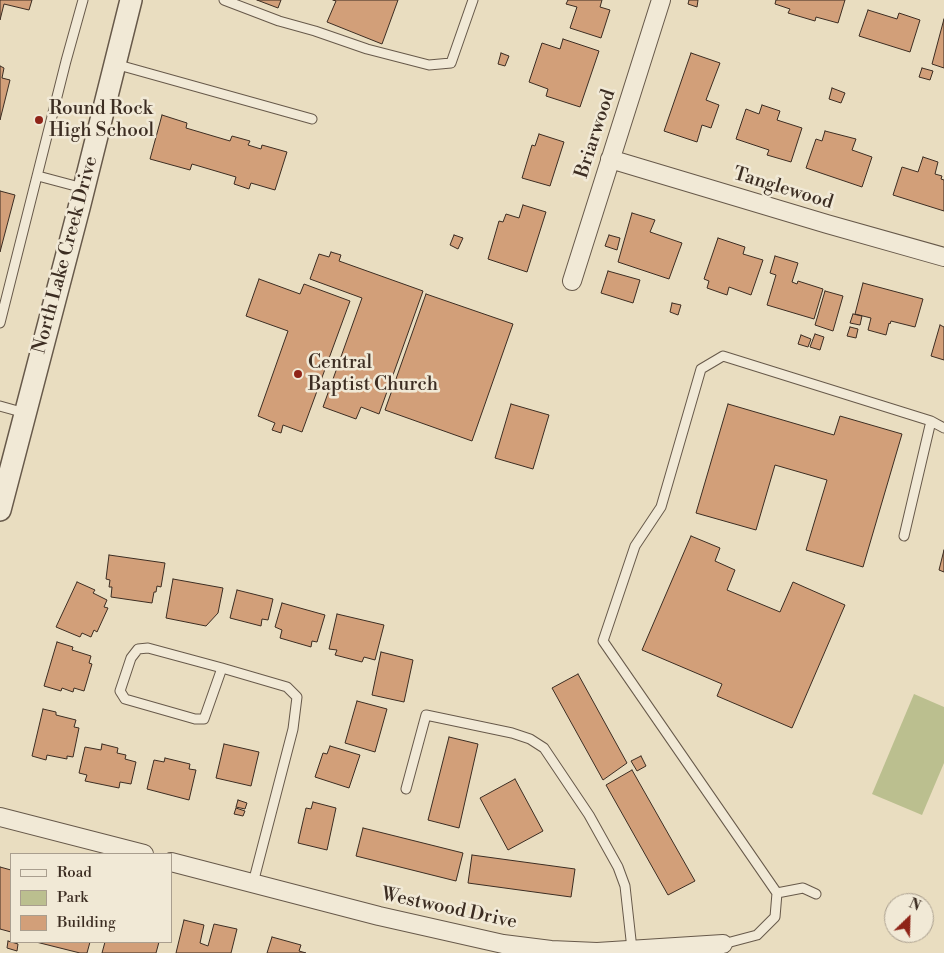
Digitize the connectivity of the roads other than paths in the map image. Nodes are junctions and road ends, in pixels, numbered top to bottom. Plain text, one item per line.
1 (83, 0) edge
2 (131, 0) edge
3 (224, 0) edge
4 (473, 0) edge
5 (661, 0) edge
6 (115, 64) junction
7 (312, 119) dead end
8 (610, 159) junction
9 (38, 176) junction
10 (84, 188) junction
11 (944, 256) edge
12 (572, 281) dead end
13 (0, 323) edge
14 (0, 406) edge
15 (25, 413) junction
16 (931, 421) junction
17 (944, 428) edge
18 (0, 510) edge
19 (904, 536) dead end
20 (222, 668) junction
21 (406, 790) dead end
22 (0, 817) edge
23 (140, 853) edge
24 (172, 862) edge
25 (253, 883) junction
26 (777, 893) junction
27 (816, 894) dead end
28 (723, 944) joint
29 (632, 949) junction
30 (551, 952) edge

1 - 9 lane
2 - 6 street, North Lake Creek Drive
3 - 4 lane
5 - 8 street, Briarwood
6 - 7 lane
6 - 10 street, North Lake Creek Drive
8 - 11 street, Tanglewood
8 - 12 street, Briarwood
9 - 10 lane
9 - 13 lane
10 - 15 street, North Lake Creek Drive
14 - 15 lane
15 - 18 street, North Lake Creek Drive
16 - 17 lane
16 - 19 lane
16 - 26 lane
20 - 20 lane
20 - 25 lane
21 - 29 lane
22 - 23 street
24 - 25 street, Westwood Drive
25 - 30 street, Westwood Drive
26 - 27 lane
26 - 28 lane
28 - 29 street, Westwood Drive
29 - 30 street, Westwood Drive

